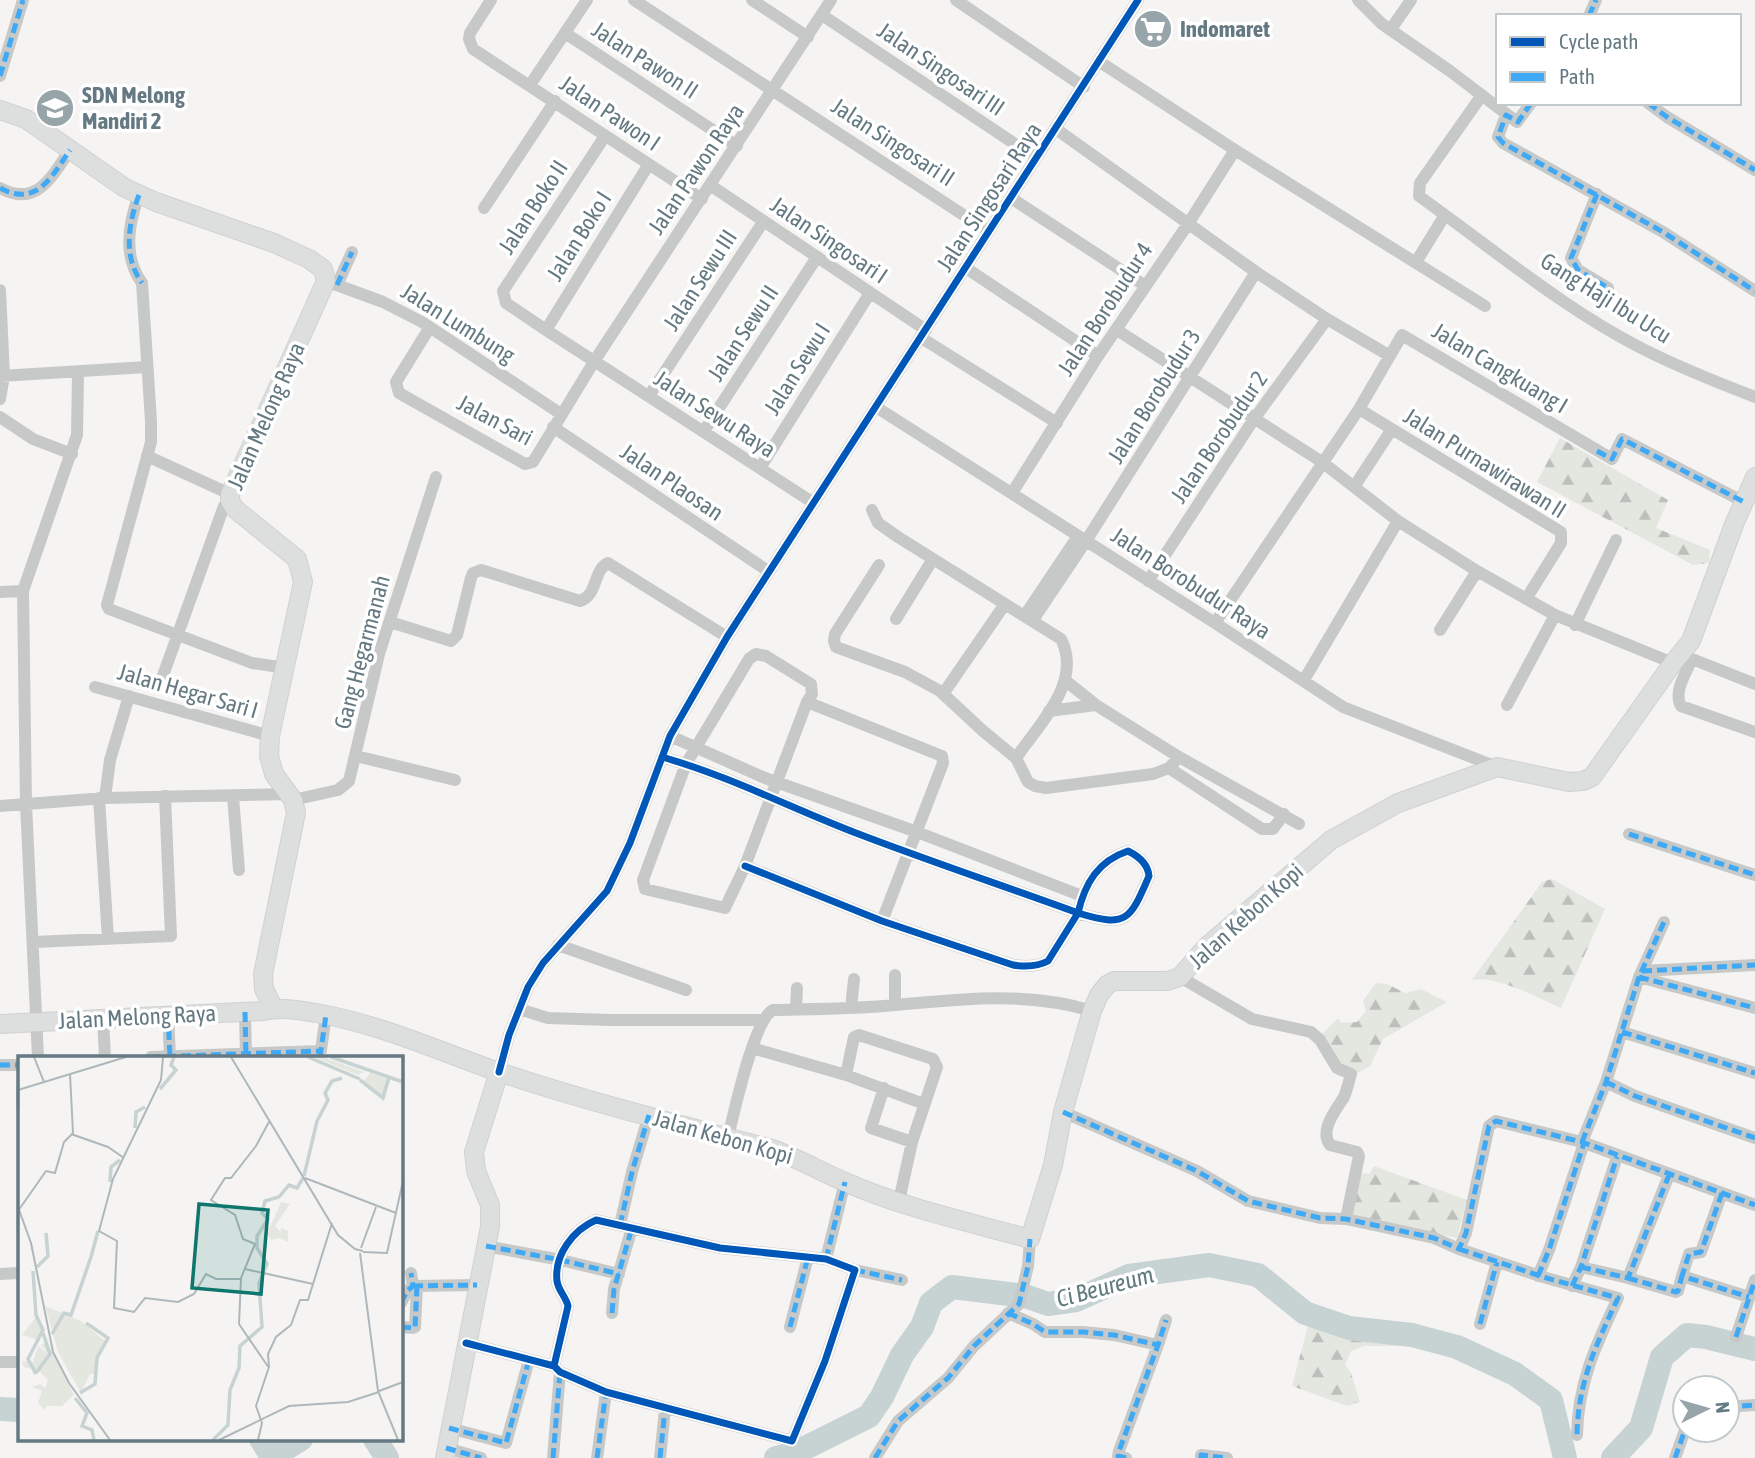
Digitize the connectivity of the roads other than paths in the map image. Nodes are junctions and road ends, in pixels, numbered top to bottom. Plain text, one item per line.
1 (23, 0) edge
2 (491, 0) edge
3 (587, 0) edge
4 (634, 0) edge
5 (752, 0) edge
6 (831, 0) edge
7 (956, 0) edge
8 (1358, 0) edge
9 (1411, 0) edge
10 (1132, 3) edge
11 (822, 15) junction
12 (1391, 29) junction
13 (565, 33) junction
14 (808, 37) junction
15 (1100, 62) junction
16 (0, 76) edge
17 (530, 85) junction
18 (1084, 88) junction
19 (774, 90) junction
20 (1482, 95) junction
21 (555, 101) junction
22 (1530, 105) edge
23 (1651, 105) edge
24 (0, 110) edge
25 (1506, 115) junction
26 (1056, 129) junction
27 (606, 136) junction
28 (737, 146) junction
29 (71, 150) junction
30 (1235, 150) junction
31 (1036, 158) junction
32 (649, 164) junction
33 (1755, 170) edge
34 (710, 185) junction
35 (0, 188) edge
36 (1597, 194) junction
37 (139, 195) junction
38 (1011, 198) junction
39 (702, 199) junction
40 (484, 208) dead end
41 (1445, 215) junction
42 (764, 222) junction
43 (1188, 224) junction
44 (988, 231) junction
45 (352, 252) dead end
46 (817, 257) junction
47 (1416, 262) junction
48 (966, 268) junction
49 (1256, 272) junction
50 (331, 283) junction
51 (1144, 285) junction
52 (1608, 288) dead end
53 (0, 290) edge
54 (1755, 291) edge
55 (870, 293) junction
56 (506, 303) joint
57 (1485, 306) dead end
58 (1327, 319) junction
59 (430, 327) junction
60 (546, 330) junction
61 (1117, 330) junction
62 (923, 333) junction
63 (1098, 356) junction
64 (1390, 356) junction
65 (595, 360) junction
66 (147, 367) junction
67 (78, 373) junction
68 (2, 376) edge
69 (1190, 379) junction
70 (649, 396) junction
71 (1755, 397) edge
72 (0, 399) edge
73 (876, 407) junction
74 (1359, 409) junction
75 (561, 414) junction
76 (0, 416) edge
77 (1254, 419) junction
78 (1057, 423) junction
79 (553, 427) junction
80 (1392, 429) junction
81 (704, 431) junction
82 (72, 454) junction
83 (147, 456) junction
84 (1322, 462) junction
85 (760, 468) junction
86 (436, 477) dead end
87 (1755, 479) edge
88 (1354, 487) junction
89 (1012, 493) junction
90 (230, 497) junction
91 (812, 502) junction
92 (1744, 502) junction
93 (872, 510) dead end
94 (1398, 521) junction
95 (1082, 538) junction
96 (1616, 540) dead end
97 (933, 559) junction
98 (879, 565) dead end
99 (1477, 570) junction
100 (768, 571) junction
101 (1148, 581) junction
102 (23, 591) junction
103 (0, 592) edge
104 (1526, 599) junction
105 (1005, 604) junction
106 (1555, 615) junction
107 (1029, 618) junction
108 (896, 619) dead end
109 (390, 622) junction
110 (1215, 623) junction
111 (1575, 625) junction
112 (1440, 631) dead end
113 (178, 636) junction
114 (727, 637) junction
115 (1682, 659) junction
116 (285, 668) junction
117 (1304, 680) junction
118 (161, 681) dead end
119 (1066, 681) junction
120 (1755, 684) edge
121 (95, 687) dead end
122 (943, 694) junction
123 (129, 696) junction
124 (807, 702) junction
125 (1096, 705) junction
126 (1507, 705) dead end
127 (1049, 711) junction
128 (1755, 732) edge
129 (270, 736) junction
130 (670, 736) junction
131 (695, 748) junction
132 (356, 756) junction
133 (662, 757) junction
134 (1179, 757) junction
135 (1016, 758) junction
136 (686, 764) junction
137 (1497, 767) junction
138 (1168, 768) junction
139 (455, 780) dead end
140 (771, 780) junction
141 (1236, 788) junction
142 (765, 795) junction
143 (165, 796) junction
144 (233, 797) junction
145 (291, 797) junction
146 (102, 798) junction
147 (26, 804) junction
148 (1224, 804) junction
149 (0, 806) edge
150 (1284, 814) junction
151 (1299, 824) dead end
152 (917, 832) junction
153 (1629, 834) dead end
154 (909, 853) junction
155 (745, 866) junction
156 (239, 870) dead end
157 (1755, 875) edge
158 (1082, 896) junction
159 (1078, 912) junction
160 (882, 920) junction
161 (1664, 922) dead end
162 (108, 939) junction
163 (34, 942) junction
164 (558, 945) junction
165 (1755, 965) edge
166 (1641, 974) junction
167 (895, 975) dead end
168 (1180, 977) junction
169 (854, 979) dead end
170 (797, 988) dead end
171 (686, 990) dead end
172 (895, 1005) junction
173 (851, 1008) junction
174 (274, 1009) junction
175 (519, 1009) junction
176 (1755, 1009) edge
177 (796, 1010) junction
178 (1091, 1011) junction
179 (245, 1012) junction
180 (168, 1015) junction
181 (326, 1015) junction
182 (103, 1018) junction
183 (763, 1020) junction
184 (36, 1023) junction
185 (0, 1024) edge
186 (1622, 1032) junction
187 (752, 1048) junction
188 (320, 1054) edge
189 (246, 1055) edge
190 (38, 1056) edge
191 (105, 1056) edge
192 (170, 1056) edge
193 (0, 1065) edge
194 (18, 1065) edge
195 (499, 1072) junction
196 (1755, 1073) edge
197 (846, 1074) junction
198 (1606, 1082) junction
199 (884, 1088) junction
200 (924, 1104) junction
201 (1063, 1112) junction
202 (649, 1115) junction
203 (728, 1137) junction
204 (1755, 1138) edge
205 (912, 1142) junction
206 (1583, 1142) junction
207 (1618, 1157) junction
208 (1669, 1175) junction
209 (845, 1182) junction
210 (1722, 1193) junction
211 (899, 1201) junction
212 (1755, 1205) edge
213 (1346, 1219) junction
214 (626, 1227) junction
215 (1030, 1239) junction
216 (486, 1246) junction
217 (1459, 1249) junction
218 (808, 1257) junction
219 (826, 1259) junction
220 (561, 1260) junction
221 (1497, 1262) junction
222 (1581, 1267) junction
223 (855, 1270) junction
224 (18, 1273) edge
225 (0, 1274) edge
226 (619, 1274) junction
227 (1538, 1276) junction
228 (1682, 1276) junction
229 (1628, 1278) junction
230 (902, 1280) dead end
231 (1755, 1280) edge
232 (414, 1282) junction
233 (477, 1285) junction
234 (1572, 1286) junction
235 (1749, 1297) junction
236 (402, 1301) edge
237 (612, 1312) dead end
238 (1008, 1313) junction
239 (1166, 1320) dead end
240 (1480, 1324) dead end
241 (402, 1327) edge
242 (790, 1327) dead end
243 (1736, 1337) dead end
244 (466, 1343) junction
245 (1158, 1345) junction
246 (529, 1360) junction
247 (0, 1362) edge
248 (18, 1362) edge
249 (557, 1369) junction
250 (606, 1392) junction
251 (665, 1409) junction
252 (449, 1428) junction
253 (1577, 1435) dead end
254 (446, 1453) edge
255 (481, 1458) edge
256 (553, 1458) edge
257 (597, 1458) edge
258 (660, 1458) edge
259 (875, 1458) edge
260 (1126, 1458) edge
261 (1201, 1458) edge
262 (1227, 1458) edge

1 - 16 street
2 - 17 street, Jalan Pawon I
3 - 13 street
4 - 19 street, Jalan Singosari II
5 - 14 street
6 - 11 street, Jalan Pawon Raya
7 - 18 street
8 - 12 street
9 - 12 street
10 - 15 street, Jalan Singosari Raya
11 - 14 street, Jalan Pawon Raya
11 - 31 street, Jalan Singosari III
12 - 20 street
13 - 17 street
13 - 28 street, Jalan Pawon II
14 - 19 street, Jalan Pawon Raya
15 - 18 street, Jalan Singosari Raya
15 - 30 street
17 - 21 street, Jalan Pawon I
18 - 26 street, Jalan Singosari Raya
19 - 28 street, Jalan Pawon Raya
19 - 44 street, Jalan Singosari II
20 - 25 street
20 - 41 street, Gang Haji Ibu Ucu
21 - 27 street, Jalan Pawon I
21 - 40 street
22 - 25 street
23 - 33 street
24 - 29 main road
25 - 36 street
26 - 31 street, Jalan Singosari Raya
26 - 43 street
27 - 32 street, Jalan Pawon I
27 - 56 street, Jalan Boko II
28 - 34 street, Jalan Pawon Raya
29 - 35 street
29 - 37 main road
30 - 43 street, Jalan Borobudur 4
30 - 47 street
31 - 38 street, Jalan Singosari Raya
32 - 39 street, Jalan Pawon I
32 - 60 street, Jalan Boko I
34 - 39 street, Jalan Pawon Raya
34 - 42 street, Jalan Singosari I
36 - 52 street
36 - 54 street
37 - 50 main road
37 - 66 street
38 - 44 street, Jalan Singosari Raya
38 - 51 street
39 - 65 street, Jalan Pawon Raya
41 - 47 street
41 - 71 street, Gang Haji Ibu Ucu
42 - 46 street, Jalan Singosari I
42 - 70 street, Jalan Sewu III
43 - 49 street
43 - 51 street, Jalan Borobudur 4
44 - 48 street, Jalan Singosari Raya
45 - 50 street
46 - 55 street, Jalan Singosari I
46 - 81 street, Jalan Sewu II
47 - 57 street
48 - 62 street, Jalan Singosari Raya
48 - 63 street
49 - 58 street
49 - 69 street, Jalan Borobudur 3
50 - 59 street, Jalan Lumbung
50 - 90 main road, Jalan Melong Raya
51 - 61 street, Jalan Borobudur 4
53 - 68 street
55 - 62 street, Jalan Singosari I
55 - 85 street, Jalan Sewu I
56 - 60 street, Jalan Sewu Raya
58 - 64 street
58 - 77 street, Jalan Borobudur 2
59 - 75 street, Jalan Lumbung
59 - 79 street, Jalan Sari
60 - 65 street, Jalan Sewu Raya
61 - 63 street, Jalan Borobudur 4
61 - 69 street
62 - 73 street, Jalan Singosari Raya
62 - 78 street, Jalan Singosari I
63 - 78 street, Jalan Borobudur 4
64 - 74 street
64 - 92 street, Jalan Cangkuang I
65 - 70 street, Jalan Sewu Raya
65 - 75 street, Jalan Sari
66 - 67 street
66 - 83 street
67 - 68 street
67 - 82 street
68 - 72 street
69 - 77 street
69 - 95 street, Jalan Borobudur 3
70 - 81 street, Jalan Sewu Raya
73 - 89 street, Jalan Borobudur Raya
73 - 91 street, Jalan Singosari Raya
74 - 80 street, Jalan Purnawirawan II
74 - 84 street
75 - 79 street, Jalan Sari
76 - 82 street
77 - 84 street
77 - 101 street, Jalan Borobudur 2
78 - 89 street, Jalan Borobudur 4
79 - 100 street, Jalan Plaosan
80 - 88 street
80 - 104 street, Jalan Purnawirawan II
81 - 85 street, Jalan Sewu Raya
82 - 102 street
83 - 90 street
83 - 113 street
84 - 88 street
84 - 110 street
85 - 91 street, Jalan Sewu Raya
86 - 109 street, Gang Hegarmanah
87 - 92 main road
88 - 94 street
89 - 95 street, Jalan Borobudur Raya
90 - 113 street
90 - 116 main road, Jalan Melong Raya
91 - 100 street, Jalan Singosari Raya
92 - 115 main road
93 - 97 street
94 - 99 street
94 - 117 street
95 - 101 street, Jalan Borobudur Raya
95 - 107 street, Jalan Borobudur 3
96 - 111 street
97 - 105 street
97 - 108 street
98 - 122 street
99 - 104 street
99 - 112 street
100 - 114 street, Jalan Singosari Raya
101 - 110 street, Jalan Borobudur Raya
102 - 103 street
102 - 147 street
104 - 106 street
105 - 107 street
105 - 122 street
106 - 111 street
106 - 126 street
107 - 119 street
109 - 114 street
109 - 132 street, Gang Hegarmanah
110 - 117 street, Jalan Borobudur Raya
111 - 115 street
113 - 116 street
113 - 118 street
114 - 130 street, Jalan Singosari Raya
115 - 120 street
115 - 128 street
115 - 137 main road
116 - 129 main road, Jalan Melong Raya
117 - 137 street, Jalan Borobudur Raya
119 - 125 street
119 - 127 street
121 - 123 street, Jalan Hegar Sari I
122 - 135 street
123 - 129 street, Jalan Hegar Sari I
123 - 146 street
124 - 131 street
124 - 140 street
124 - 152 street
125 - 127 street
125 - 134 street
127 - 135 street
129 - 145 main road, Jalan Melong Raya
130 - 131 street
130 - 133 street, Jalan Singosari Raya
131 - 136 street
131 - 140 street
132 - 139 street
132 - 145 street, Gang Hegarmanah
133 - 136 street
133 - 164 street, Jalan Singosari Raya
134 - 138 street
134 - 141 street
135 - 138 street
136 - 142 street
136 - 155 street
137 - 168 main road, Jalan Kebon Kopi
138 - 148 street
140 - 142 street
140 - 152 street
141 - 148 street
141 - 150 street
142 - 154 street
142 - 155 street
143 - 144 street
143 - 146 street
143 - 162 street
144 - 145 street
144 - 156 street
145 - 174 main road
146 - 147 street
146 - 162 street
147 - 149 street
147 - 163 street
148 - 150 street
150 - 151 street
152 - 154 street
152 - 158 street
153 - 157 street
154 - 159 street
154 - 160 street
155 - 160 street
158 - 159 street
158 - 159 street
159 - 160 street
161 - 166 street
162 - 163 street
163 - 184 street
164 - 171 street
164 - 175 street, Jalan Singosari Raya
165 - 166 street
166 - 176 street
166 - 186 street
167 - 172 street
168 - 178 main road, Jalan Kebon Kopi
168 - 213 street
169 - 173 street
170 - 177 street
172 - 173 street
172 - 178 street
173 - 177 street
174 - 179 main road, Jalan Melong Raya
174 - 181 main road, Jalan Melong Raya
175 - 183 street
175 - 195 street, Jalan Singosari Raya
177 - 183 street
178 - 201 main road, Jalan Kebon Kopi
179 - 180 main road, Jalan Melong Raya
179 - 189 street
180 - 182 main road, Jalan Melong Raya
180 - 192 street
181 - 188 street
181 - 195 main road, Jalan Melong Raya
182 - 184 main road, Jalan Melong Raya
182 - 191 street
183 - 187 street
184 - 185 main road, Jalan Melong Raya
184 - 190 street
186 - 196 street
186 - 198 street
187 - 197 street
187 - 203 street
188 - 189 street
189 - 192 street
193 - 194 street
195 - 202 main road, Jalan Kebon Kopi
195 - 216 main road
197 - 199 street
197 - 200 street
198 - 204 street
198 - 206 street
199 - 200 street
199 - 205 street
200 - 205 street
201 - 213 street
201 - 215 main road, Jalan Kebon Kopi
202 - 203 main road, Jalan Kebon Kopi
202 - 214 street
203 - 209 main road, Jalan Kebon Kopi
205 - 211 street
206 - 207 street
206 - 217 street
206 - 227 street
207 - 208 street
207 - 222 street
208 - 210 street
208 - 229 street
209 - 211 main road, Jalan Kebon Kopi
209 - 219 street
210 - 212 street
210 - 228 street
211 - 215 main road, Jalan Kebon Kopi
213 - 217 street
214 - 218 street
214 - 220 street
214 - 226 street
215 - 238 street
216 - 220 street
216 - 233 main road
217 - 221 street
218 - 219 street
218 - 242 street
219 - 223 street
220 - 226 street
220 - 249 street
221 - 227 street
221 - 240 street
222 - 229 street
222 - 234 street
223 - 230 street
223 - 251 street
224 - 225 street
226 - 237 street
227 - 234 street
228 - 229 street
228 - 235 street
231 - 235 street
232 - 233 street
232 - 236 street
232 - 241 street
233 - 244 main road
234 - 253 street
235 - 243 street
238 - 245 street
238 - 259 street
239 - 245 street
244 - 246 street
244 - 252 main road
245 - 260 street
246 - 249 street
246 - 252 street
247 - 248 street
249 - 250 street
249 - 256 street
250 - 251 street
250 - 257 street
251 - 258 street
252 - 254 main road
254 - 255 street
261 - 262 street

